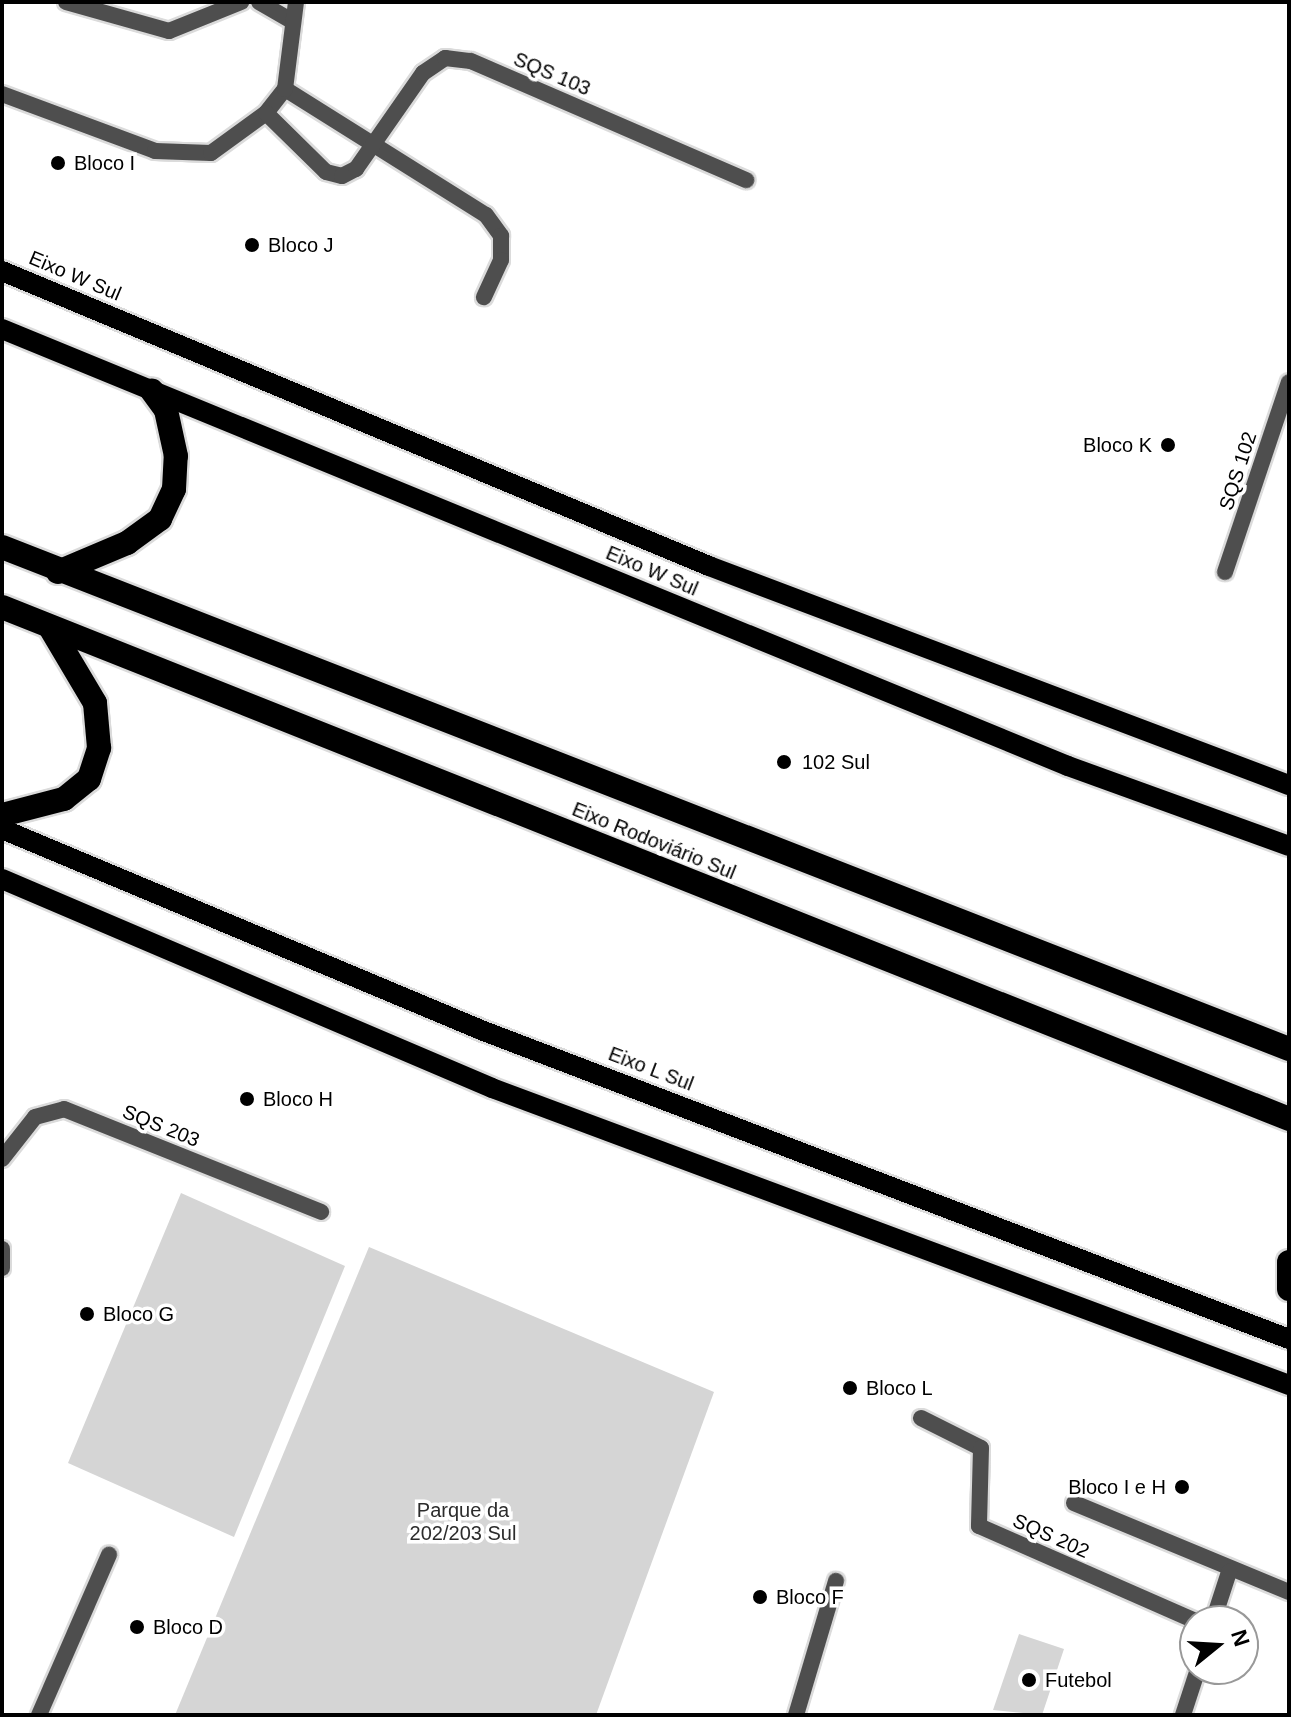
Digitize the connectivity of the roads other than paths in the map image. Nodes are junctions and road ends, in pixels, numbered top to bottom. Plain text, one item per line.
1 (66, 2) edge
2 (241, 2) edge
3 (259, 2) edge
4 (296, 2) edge
5 (290, 20) junction
6 (285, 89) junction
7 (2, 94) edge
8 (266, 113) junction
9 (373, 147) junction
10 (746, 180) dead end
11 (2, 271) edge
12 (484, 297) dead end
13 (2, 329) edge
14 (1289, 382) edge
15 (152, 391) junction
16 (2, 547) edge
17 (58, 572) junction
18 (1225, 572) dead end
19 (2, 607) edge
20 (49, 627) junction
21 (1289, 785) edge
22 (2, 815) edge
23 (2, 829) edge
24 (1289, 846) edge
25 (2, 879) edge
26 (1289, 1049) edge
27 (1289, 1119) edge
28 (2, 1159) edge
29 (321, 1212) dead end
30 (2, 1249) edge
31 (1289, 1262) edge
32 (2, 1268) edge
33 (1289, 1289) edge
34 (1289, 1339) edge
35 (1289, 1385) edge
36 (921, 1418) dead end
37 (1074, 1503) dead end
38 (109, 1555) dead end
39 (1229, 1572) junction
40 (836, 1581) dead end
41 (1289, 1592) edge
42 (1218, 1605) edge
43 (1179, 1614) edge
44 (1193, 1685) edge
45 (39, 1715) edge
46 (796, 1715) edge
47 (1183, 1715) edge

1 - 2 street
3 - 5 street
4 - 5 street
5 - 6 street
6 - 8 street
6 - 9 street
7 - 8 street
8 - 9 street, SQS 103
9 - 10 street, SQS 103
9 - 12 street
11 - 21 main road, Eixo W Sul
13 - 15 main road, Eixo W Sul
14 - 18 street, SQS 102
15 - 17 highway
15 - 24 main road, Eixo W Sul
16 - 17 highway, Eixo Rodoviário Sul
17 - 26 highway, Eixo Rodoviário Sul
19 - 20 highway, Eixo Rodoviário Sul
20 - 22 highway
20 - 27 highway, Eixo Rodoviário Sul
23 - 34 main road, Eixo L Sul
25 - 35 main road
28 - 29 street, SQS 203
30 - 32 street
31 - 33 highway
36 - 43 street, SQS 202
37 - 39 street, SQS 202
38 - 45 street
39 - 41 street, SQS 202
39 - 42 street
40 - 46 street
44 - 47 street

